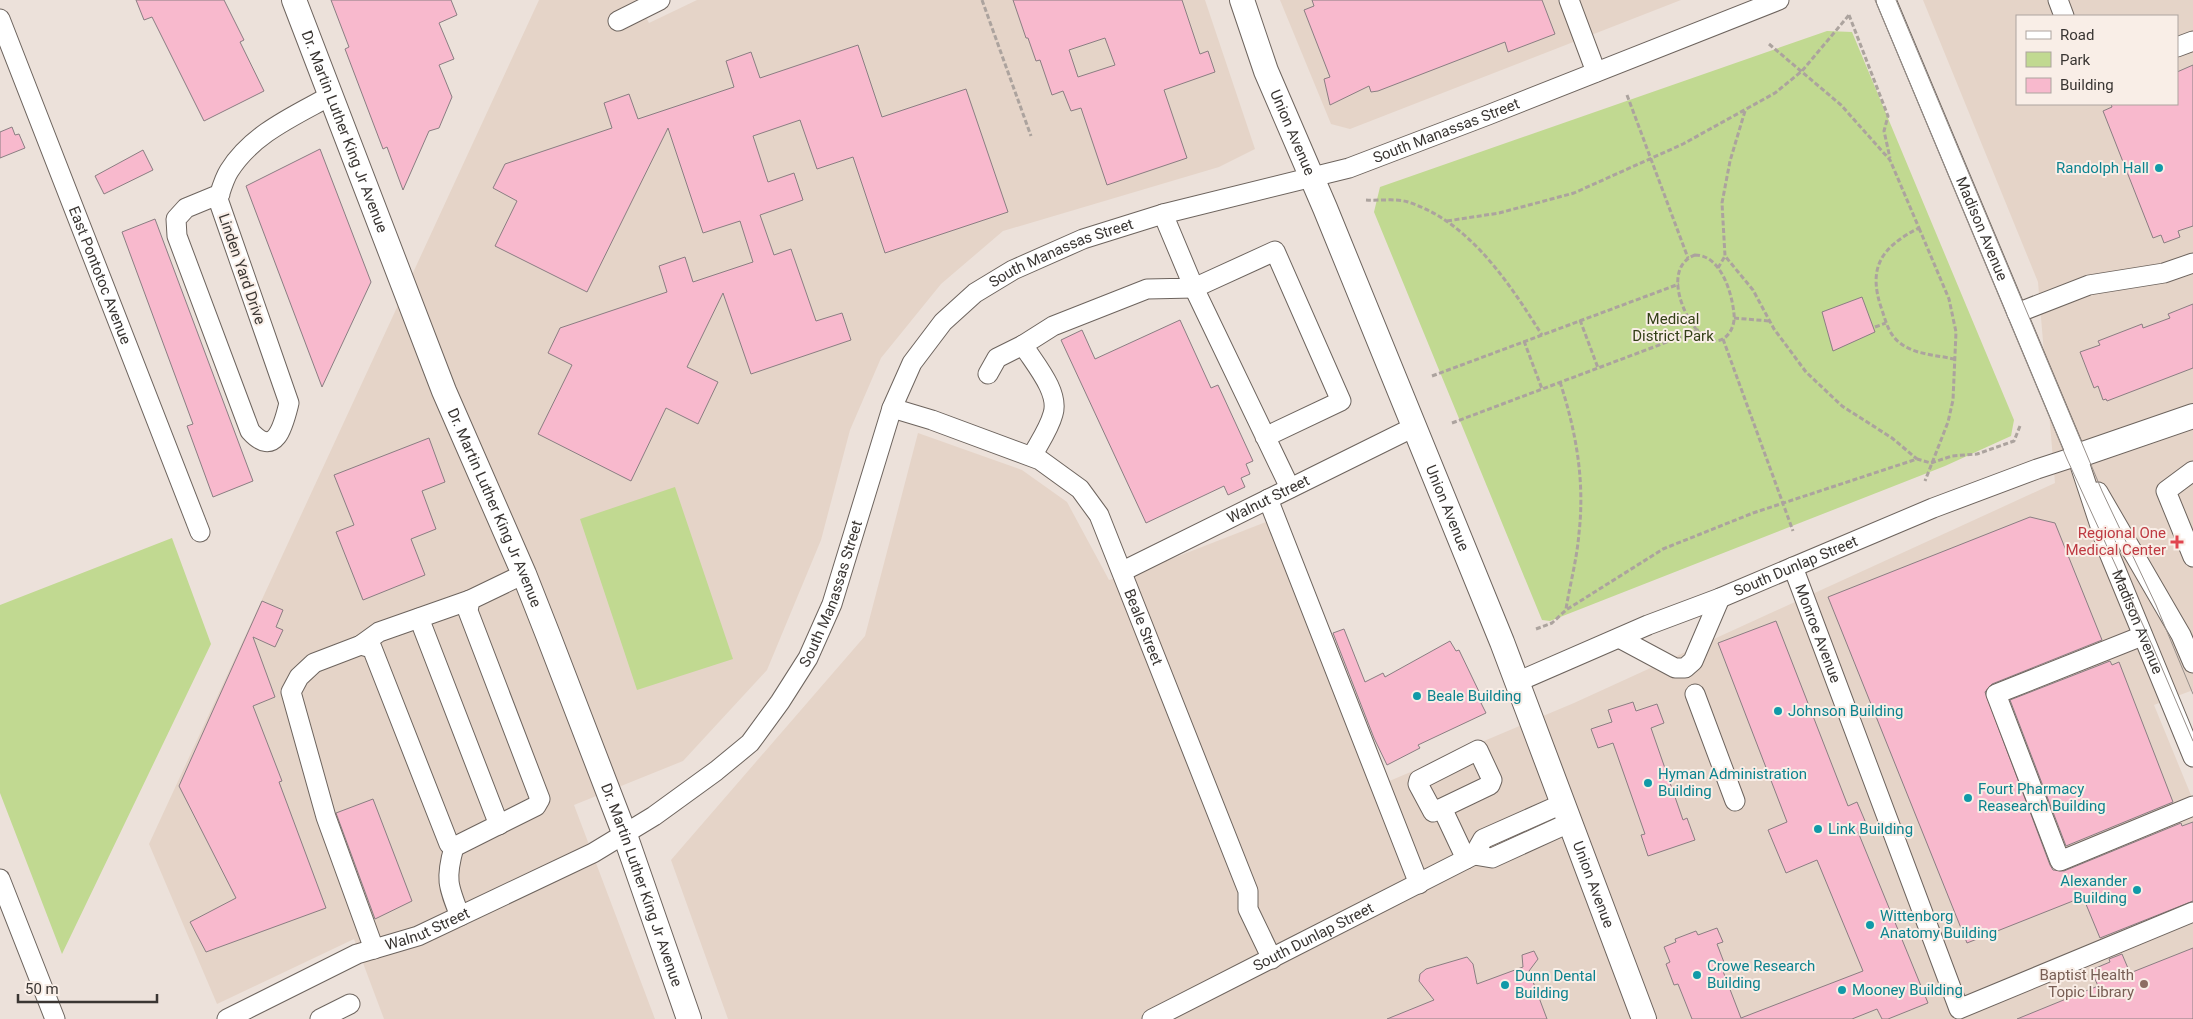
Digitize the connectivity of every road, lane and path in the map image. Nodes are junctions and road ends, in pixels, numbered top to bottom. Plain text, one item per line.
1 (294, 0) edge
2 (660, 0) edge
3 (982, 0) edge
4 (1242, 0) edge
5 (1569, 0) edge
6 (1779, 0) edge
7 (1886, 0) edge
8 (2058, 0) edge
9 (2064, 15) edge
10 (0, 19) edge
11 (618, 21) dead end
12 (2193, 41) edge
13 (1769, 44) dead end
14 (2178, 47) edge
15 (1802, 71) junction
16 (1596, 72) junction
17 (1627, 95) dead end
18 (330, 96) junction
19 (1745, 111) junction
20 (1031, 136) dead end
21 (1651, 160) junction
22 (1890, 160) junction
23 (1311, 177) junction
24 (220, 194) junction
25 (1366, 200) dead end
26 (1163, 214) junction
27 (1447, 221) junction
28 (1919, 228) junction
29 (1725, 256) junction
30 (1688, 258) junction
31 (2193, 263) edge
32 (1718, 268) junction
33 (1678, 284) junction
34 (1194, 288) junction
35 (2017, 313) junction
36 (1734, 318) junction
37 (1580, 320) junction
38 (1770, 321) junction
39 (1886, 323) junction
40 (1875, 327) dead end
41 (1699, 330) junction
42 (1542, 334) junction
43 (1723, 338) junction
44 (1524, 341) junction
45 (1023, 345) junction
46 (1954, 359) junction
47 (1598, 368) junction
48 (988, 374) dead end
49 (1432, 376) dead end
50 (1560, 382) junction
51 (1542, 389) junction
52 (892, 408) junction
53 (2193, 416) edge
54 (1452, 423) dead end
55 (2020, 426) dead end
56 (1414, 427) junction
57 (1265, 437) junction
58 (1032, 456) junction
59 (2077, 456) junction
60 (1917, 459) junction
61 (1932, 463) junction
62 (2193, 471) edge
63 (1925, 481) dead end
64 (1290, 488) junction
65 (1268, 499) junction
66 (1782, 503) junction
67 (1793, 531) dead end
68 (200, 532) dead end
69 (2193, 557) edge
70 (1793, 567) junction
71 (1123, 571) junction
72 (524, 574) junction
73 (1720, 598) junction
74 (470, 600) junction
75 (1566, 610) junction
76 (418, 618) junction
77 (1536, 629) dead end
78 (2142, 636) junction
79 (1619, 638) junction
80 (361, 645) junction
81 (2193, 664) edge
82 (1685, 668) junction
83 (1517, 682) junction
84 (2193, 757) edge
85 (1735, 801) dead end
86 (2193, 806) edge
87 (1442, 808) dead end
88 (1568, 812) junction
89 (499, 825) junction
90 (625, 835) junction
91 (454, 847) junction
92 (1470, 857) junction
93 (0, 879) edge
94 (1419, 884) junction
95 (2193, 912) edge
96 (460, 916) junction
97 (374, 949) junction
98 (1278, 956) junction
99 (350, 1004) dead end
100 (55, 1019) edge
101 (227, 1019) edge
102 (320, 1019) edge
103 (689, 1019) edge
104 (1152, 1019) edge
105 (1644, 1019) edge

1 - 18 main road, Dr. Martin Luther King Jr Avenue
2 - 11 street
3 - 20 path
4 - 23 main road, Union Avenue
5 - 16 street
6 - 16 street, South Manassas Street
7 - 35 street, Madison Avenue
8 - 9 street
10 - 68 street, East Pontotoc Avenue
12 - 14 street
13 - 15 path
15 - 19 path
15 - 22 path
15 - 22 path
16 - 23 street, South Manassas Street
17 - 21 path
18 - 24 street, Linden Yard Drive
18 - 72 main road, Dr. Martin Luther King Jr Avenue
19 - 21 path
19 - 29 path
21 - 27 path
21 - 30 path
22 - 28 path
23 - 26 street, South Manassas Street
23 - 56 main road, Union Avenue
24 - 24 street, Linden Yard Drive
25 - 27 path
26 - 34 street
26 - 52 street, South Manassas Street
27 - 42 path
28 - 39 path
28 - 46 path
29 - 32 path
29 - 38 path
30 - 32 path
30 - 33 path
31 - 35 street
32 - 36 path
33 - 37 path
33 - 41 path
34 - 45 street
34 - 57 street
34 - 57 street
35 - 59 street, Madison Avenue
36 - 38 path
36 - 43 path
37 - 42 path
37 - 47 path
38 - 60 path
39 - 40 path
39 - 46 path
41 - 43 path
41 - 47 path
42 - 44 path
43 - 66 path
44 - 49 path
44 - 51 path
45 - 48 street
45 - 58 street
46 - 61 path
47 - 50 path
50 - 51 path
50 - 75 path
51 - 54 path
52 - 58 street, Beale Street
52 - 90 street, South Manassas Street
53 - 59 main road
55 - 61 path
56 - 64 street, Walnut Street
56 - 83 main road, Union Avenue
57 - 64 street
58 - 71 street, Beale Street
59 - 70 street, South Dunlap Street
59 - 78 street, Madison Avenue
59 - 81 street, Madison Avenue
60 - 61 path
60 - 66 path
61 - 63 path
62 - 69 street
64 - 65 street, Walnut Street
65 - 71 street, Walnut Street
65 - 94 street
66 - 67 path
66 - 75 path
70 - 73 street, South Dunlap Street
70 - 95 street, Monroe Avenue
71 - 98 street, Beale Street
72 - 74 street
72 - 90 main road, Dr. Martin Luther King Jr Avenue
73 - 79 street, South Dunlap Street
73 - 82 street
74 - 76 street
74 - 89 street
75 - 77 path
76 - 80 street
76 - 89 street
78 - 84 street, Madison Avenue
78 - 86 street
79 - 82 street
79 - 83 street, South Dunlap Street
80 - 91 street
80 - 97 street
82 - 85 street
83 - 88 main road, Union Avenue
87 - 92 street
88 - 92 street, South Dunlap Street
88 - 105 main road, Union Avenue
89 - 91 street
90 - 96 street, Walnut Street
90 - 103 main road, Dr. Martin Luther King Jr Avenue
91 - 96 street
92 - 94 street, South Dunlap Street
93 - 100 street
94 - 98 street, South Dunlap Street
96 - 97 street, Walnut Street
97 - 101 street, Walnut Street
98 - 104 street, South Dunlap Street
99 - 102 street

